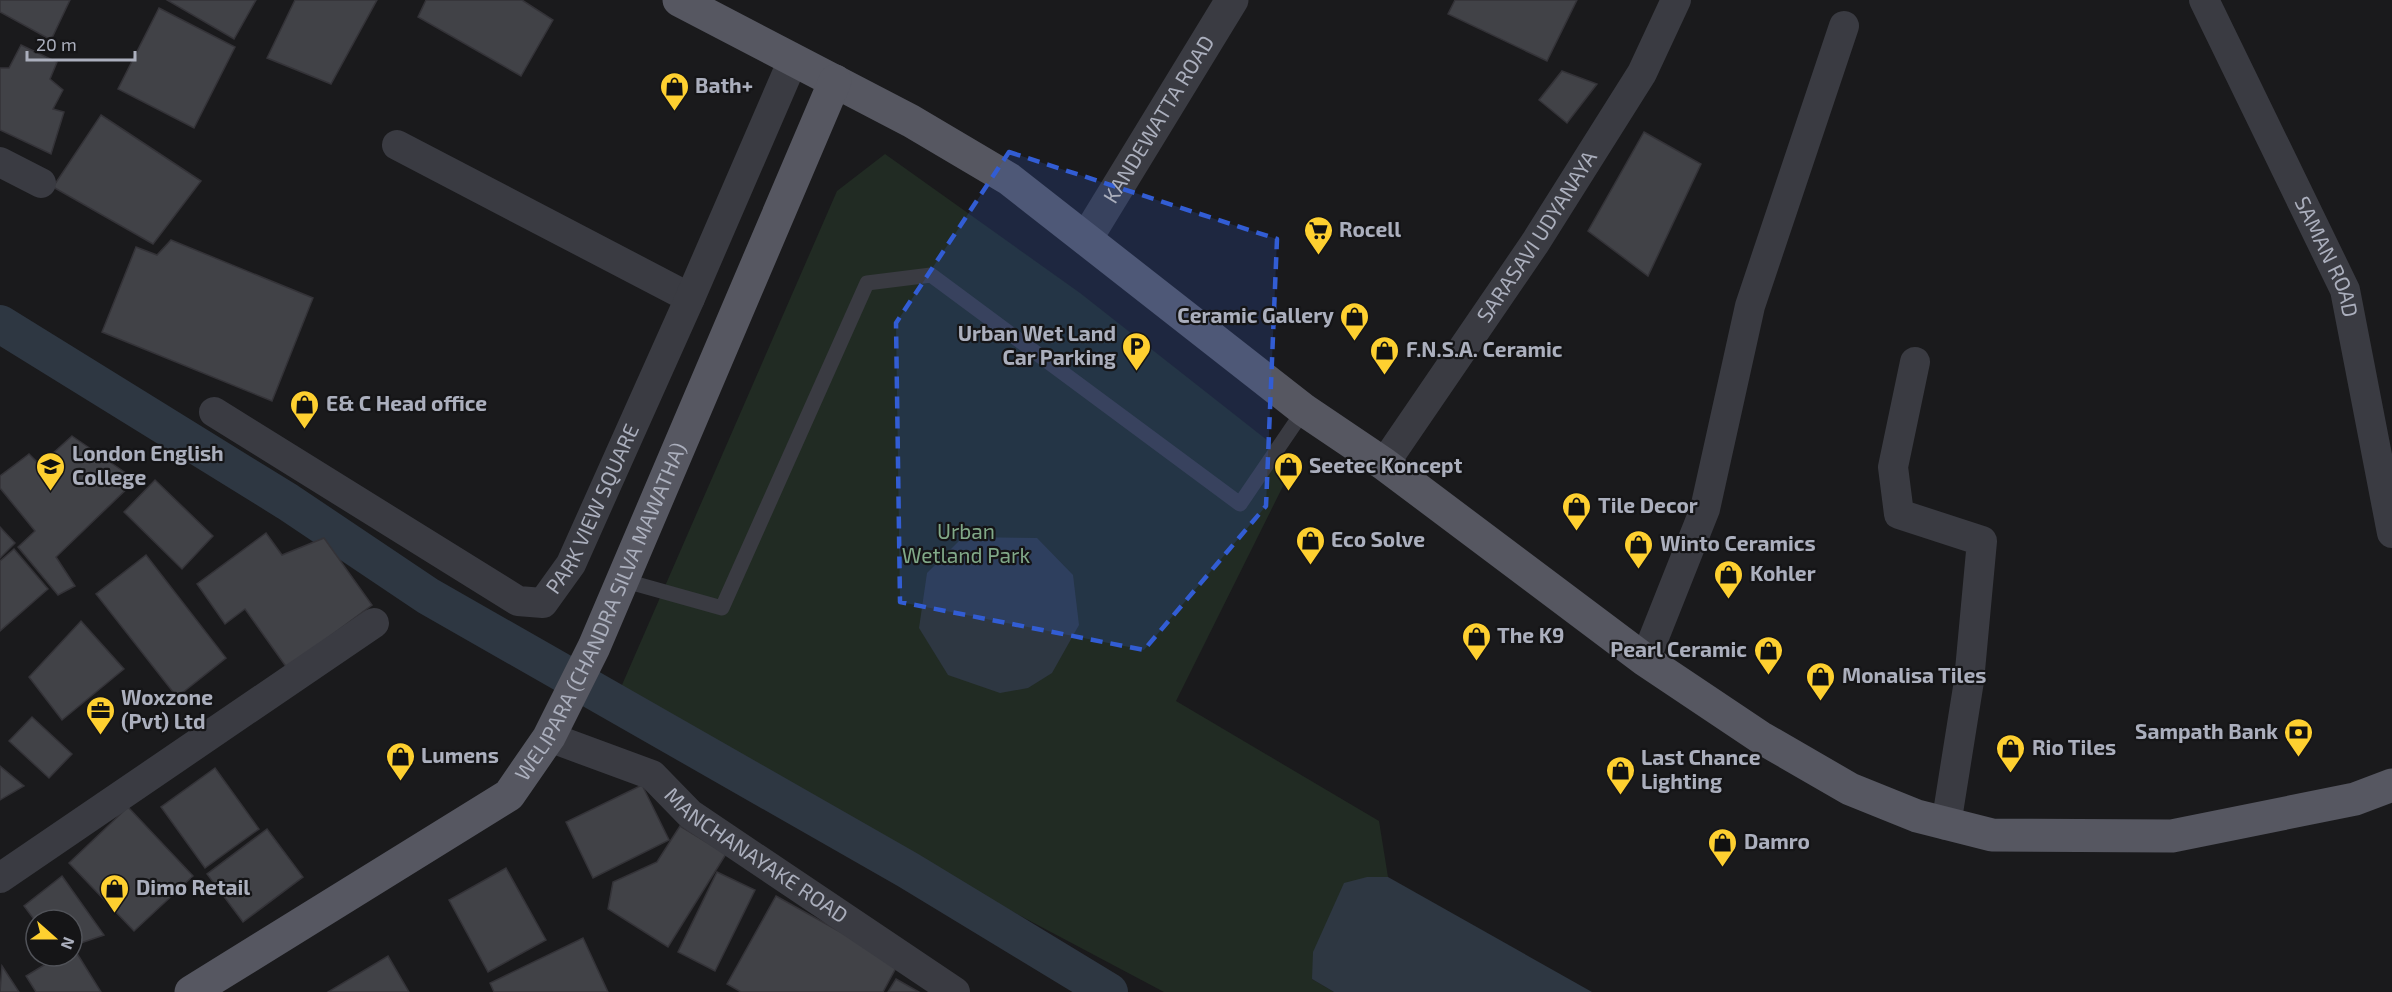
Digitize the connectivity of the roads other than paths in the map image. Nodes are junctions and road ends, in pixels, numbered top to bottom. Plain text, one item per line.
1 (679, 0) edge
2 (1232, 0) edge
3 (1676, 0) edge
4 (2204, 0) edge
5 (1844, 26) dead end
6 (793, 60) junction
7 (835, 81) junction
8 (397, 145) dead end
9 (0, 162) edge
10 (40, 183) dead end
11 (1086, 239) junction
12 (690, 298) junction
13 (1915, 362) dead end
14 (1304, 410) junction
15 (214, 412) dead end
16 (1384, 464) junction
17 (2392, 533) edge
18 (622, 580) junction
19 (374, 623) dead end
20 (1645, 660) junction
21 (549, 737) junction
22 (2392, 785) edge
23 (1946, 825) junction
24 (0, 878) edge
25 (191, 992) edge
26 (955, 992) edge

1 - 6 main road
2 - 11 street, KANDEWATTA ROAD
3 - 16 street, SARASAVI UDYANAYA
4 - 17 street, SAMAN ROAD
5 - 20 street
6 - 7 main road
6 - 12 street, PARK VIEW SQUARE
7 - 11 main road
7 - 18 main road, WELIPARA (CHANDRA SILVA MAWATHA)
8 - 12 street
9 - 10 street
11 - 14 main road
12 - 15 street, PARK VIEW SQUARE
13 - 23 street
14 - 16 main road
14 - 18 lane
16 - 20 main road
18 - 21 main road, WELIPARA (CHANDRA SILVA MAWATHA)
19 - 24 street
20 - 23 main road
21 - 25 main road, WELIPARA (CHANDRA SILVA MAWATHA)
21 - 26 street, MANCHANAYAKE ROAD
22 - 23 main road

